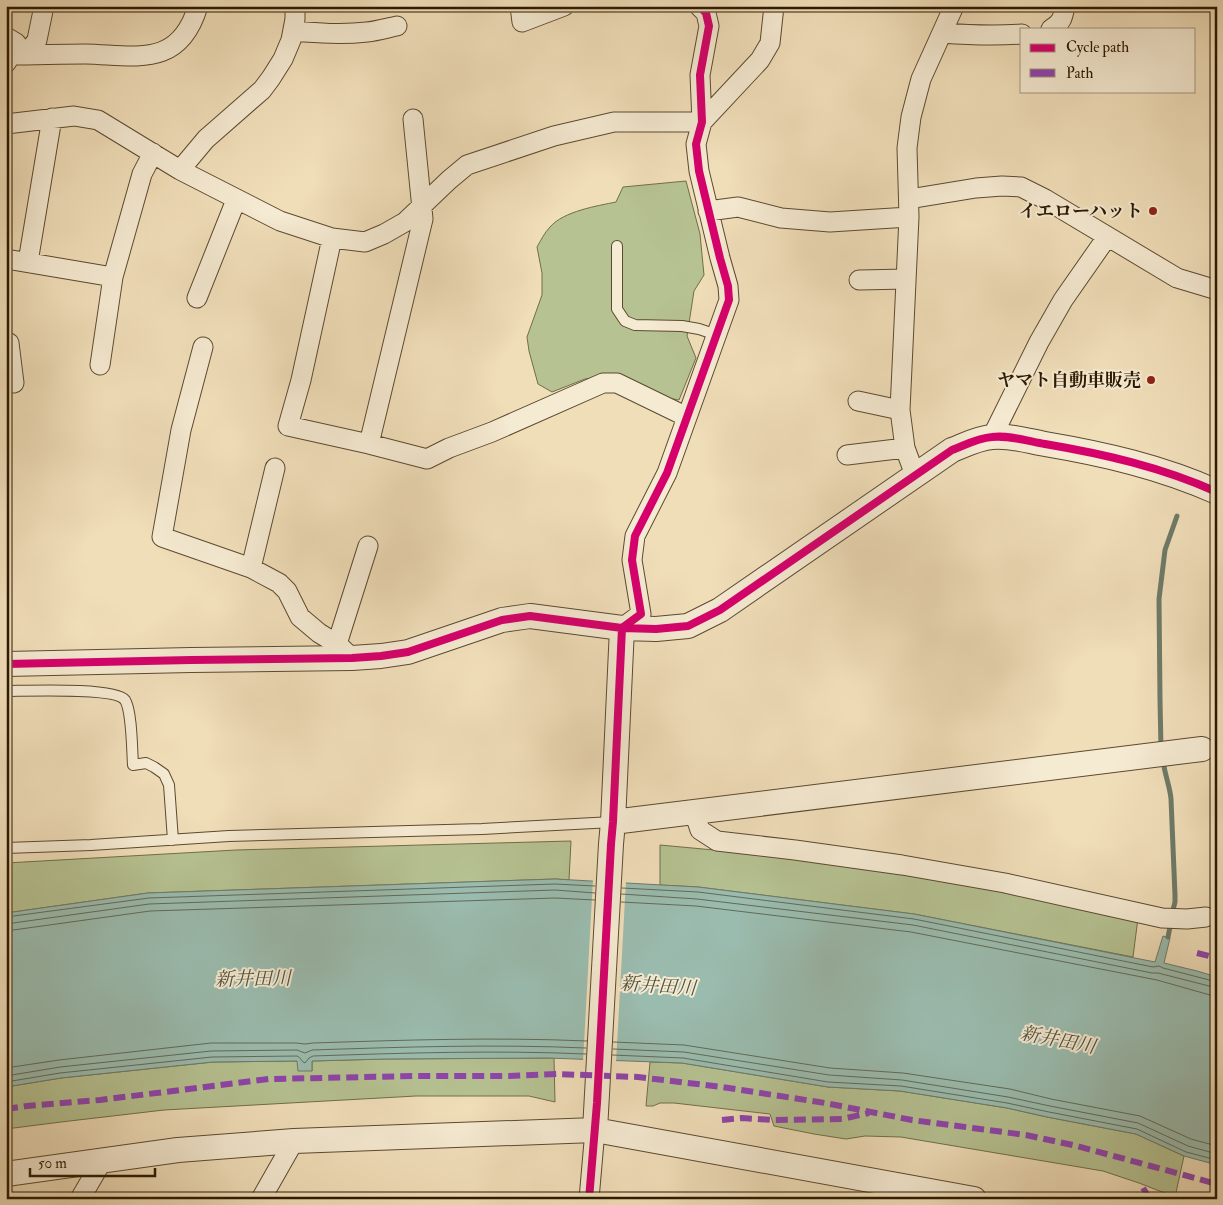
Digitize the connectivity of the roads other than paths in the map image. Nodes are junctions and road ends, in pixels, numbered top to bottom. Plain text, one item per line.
1 (44, 6) edge
2 (198, 6) edge
3 (295, 6) edge
4 (520, 6) edge
5 (564, 6) edge
6 (699, 6) edge
7 (774, 6) edge
8 (954, 6) edge
9 (1065, 6) edge
10 (397, 26) dead end
11 (1054, 28) edge
12 (293, 31) junction
13 (942, 33) junction
14 (1020, 34) edge
15 (6, 37) edge
16 (26, 55) junction
17 (6, 63) edge
18 (52, 118) junction
19 (413, 119) dead end
20 (702, 122) junction
21 (6, 124) edge
22 (153, 153) junction
23 (180, 170) junction
24 (236, 200) junction
25 (422, 207) junction
26 (909, 208) junction
27 (708, 211) junction
28 (1107, 237) junction
29 (332, 238) junction
30 (617, 246) dead end
31 (6, 259) edge
32 (28, 262) junction
33 (113, 277) junction
34 (906, 279) junction
35 (860, 280) dead end
36 (1217, 290) edge
37 (197, 298) dead end
38 (717, 336) junction
39 (6, 344) edge
40 (203, 346) dead end
41 (100, 365) dead end
42 (14, 383) dead end
43 (858, 401) dead end
44 (900, 410) junction
45 (687, 417) junction
46 (992, 437) junction
47 (369, 444) junction
48 (905, 448) junction
49 (847, 455) dead end
50 (275, 468) dead end
51 (915, 475) junction
52 (1217, 492) edge
53 (368, 546) dead end
54 (251, 568) junction
55 (622, 628) junction
56 (344, 651) junction
57 (6, 664) edge
58 (6, 691) edge
59 (1202, 749) dead end
60 (694, 812) junction
61 (612, 833) junction
62 (173, 840) junction
63 (6, 848) edge
64 (1206, 917) dead end
65 (595, 1130) junction
66 (294, 1141) junction
67 (102, 1161) junction
68 (6, 1174) edge
69 (890, 1191) edge
70 (80, 1199) edge
71 (261, 1199) edge
72 (589, 1199) edge
73 (974, 1199) edge

1 - 16 street
2 - 16 street
3 - 12 street
4 - 5 street
6 - 20 street
7 - 20 street
8 - 13 street
9 - 11 street
10 - 12 street
12 - 23 street
13 - 14 street
13 - 26 street
15 - 16 street
16 - 17 street
18 - 21 street
18 - 22 street
18 - 32 street
19 - 25 street
20 - 25 street
20 - 27 street
22 - 23 street
22 - 33 street
23 - 24 street
24 - 29 street
24 - 37 street
25 - 29 street
25 - 47 street
26 - 27 street
26 - 28 street
26 - 34 street
27 - 38 street
28 - 36 street
28 - 46 street
29 - 47 street
30 - 38 lane
31 - 32 street
32 - 33 street
33 - 41 street
34 - 35 street
34 - 44 street
38 - 45 street
39 - 42 street
40 - 54 street
43 - 44 street
44 - 48 street
45 - 47 street
45 - 55 street
46 - 51 street
46 - 52 street
48 - 49 street
48 - 51 street
50 - 54 street
51 - 55 street
53 - 56 street
54 - 56 street
55 - 56 street
55 - 61 street
56 - 57 street
58 - 62 lane
59 - 60 street
60 - 61 street
60 - 64 street
61 - 62 lane
61 - 65 street
62 - 63 lane
65 - 66 street
65 - 69 street
65 - 72 street
66 - 67 street
66 - 71 street
67 - 68 street
67 - 70 street
69 - 73 street

